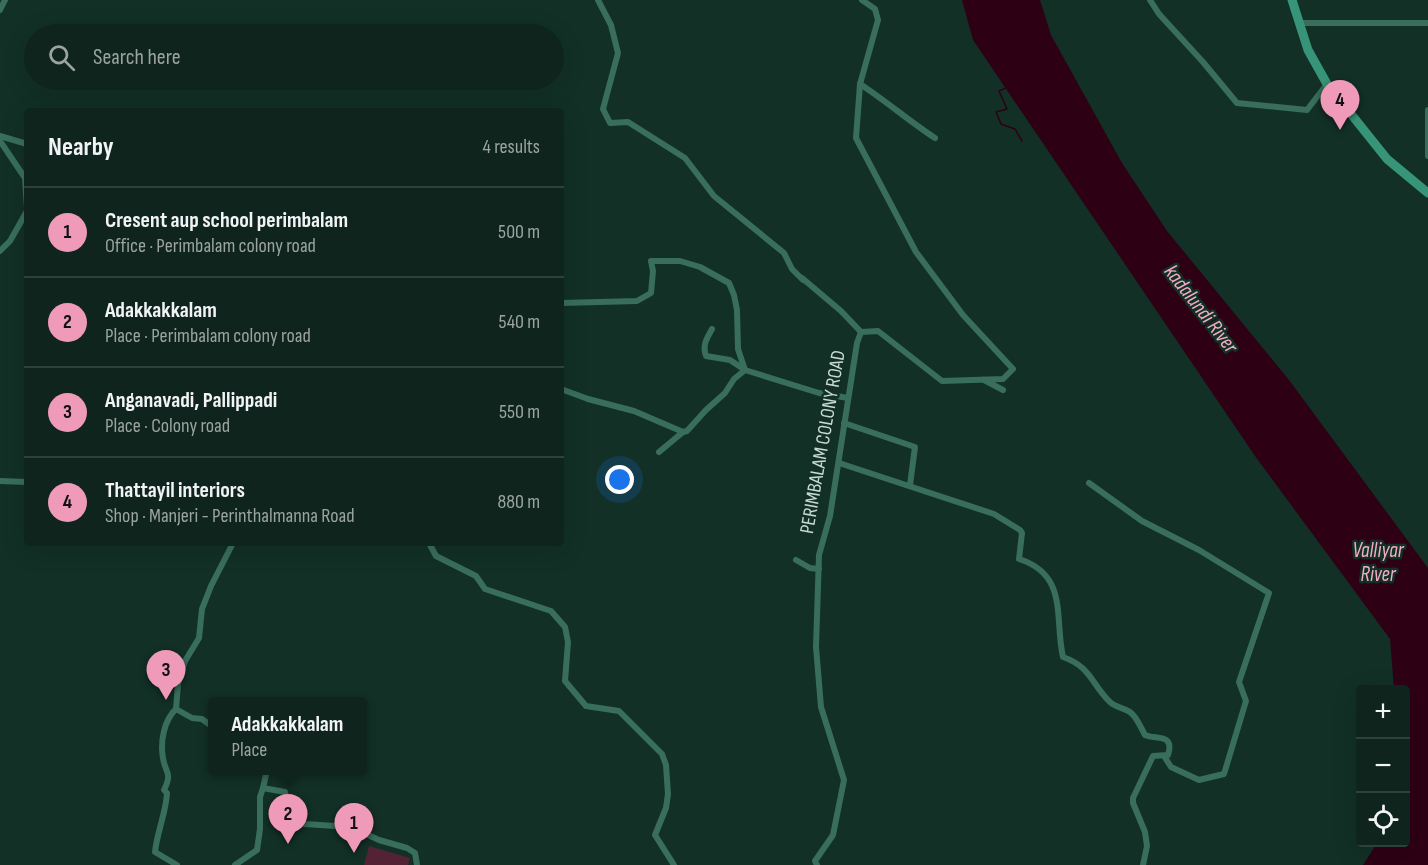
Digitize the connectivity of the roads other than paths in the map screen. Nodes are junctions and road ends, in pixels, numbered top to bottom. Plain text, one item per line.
1 (5, 0) edge
2 (598, 0) edge
3 (862, 0) edge
4 (1150, 0) edge
5 (1292, 0) edge
6 (0, 10) edge
7 (1299, 23) junction
8 (1428, 23) edge
9 (860, 84) junction
10 (1327, 84) junction
11 (1428, 110) edge
12 (0, 136) edge
13 (934, 138) dead end
14 (0, 141) edge
15 (24, 143) edge
16 (1428, 156) edge
17 (24, 177) edge
18 (1428, 193) edge
19 (24, 215) edge
20 (0, 251) edge
21 (799, 273) dead end
22 (803, 280) junction
23 (564, 303) edge
24 (712, 329) dead end
25 (861, 332) junction
26 (745, 370) junction
27 (983, 379) junction
28 (564, 390) edge
29 (1003, 390) dead end
30 (848, 398) junction
31 (844, 423) junction
32 (683, 432) junction
33 (659, 452) dead end
34 (839, 463) junction
35 (0, 480) edge
36 (24, 482) edge
37 (1089, 483) dead end
38 (910, 485) junction
39 (231, 546) edge
40 (431, 546) edge
41 (796, 560) dead end
42 (819, 569) junction
43 (176, 709) junction
44 (208, 724) edge
45 (1164, 756) junction
46 (266, 775) edge
47 (263, 788) junction
48 (816, 863) edge
49 (177, 865) edge
50 (234, 865) edge
51 (417, 865) edge
52 (674, 865) edge
53 (1143, 865) edge

1 - 6 street
2 - 22 street
3 - 9 street, PERIMBALAM COLONY ROAD
4 - 10 street
5 - 7 main road
7 - 8 street
7 - 10 main road
9 - 13 street
9 - 27 street, PERIMBALAM COLONY ROAD
10 - 18 main road
11 - 16 street
12 - 15 street
14 - 17 street
19 - 20 street
21 - 22 street
22 - 25 street
23 - 26 street
24 - 26 street
25 - 27 street, PERIMBALAM COLONY ROAD
25 - 30 street, PERIMBALAM COLONY ROAD
26 - 30 street
26 - 32 street
27 - 29 street
28 - 32 street
30 - 31 street, PERIMBALAM COLONY ROAD
31 - 34 street, PERIMBALAM COLONY ROAD
31 - 38 street
32 - 33 street
34 - 38 street
34 - 42 street, PERIMBALAM COLONY ROAD
35 - 36 street
37 - 45 street
38 - 45 street
39 - 43 street
40 - 52 street
41 - 42 street
42 - 48 street, PERIMBALAM COLONY ROAD
43 - 44 street
43 - 49 street
45 - 53 street
46 - 47 street
47 - 50 street
47 - 51 street

